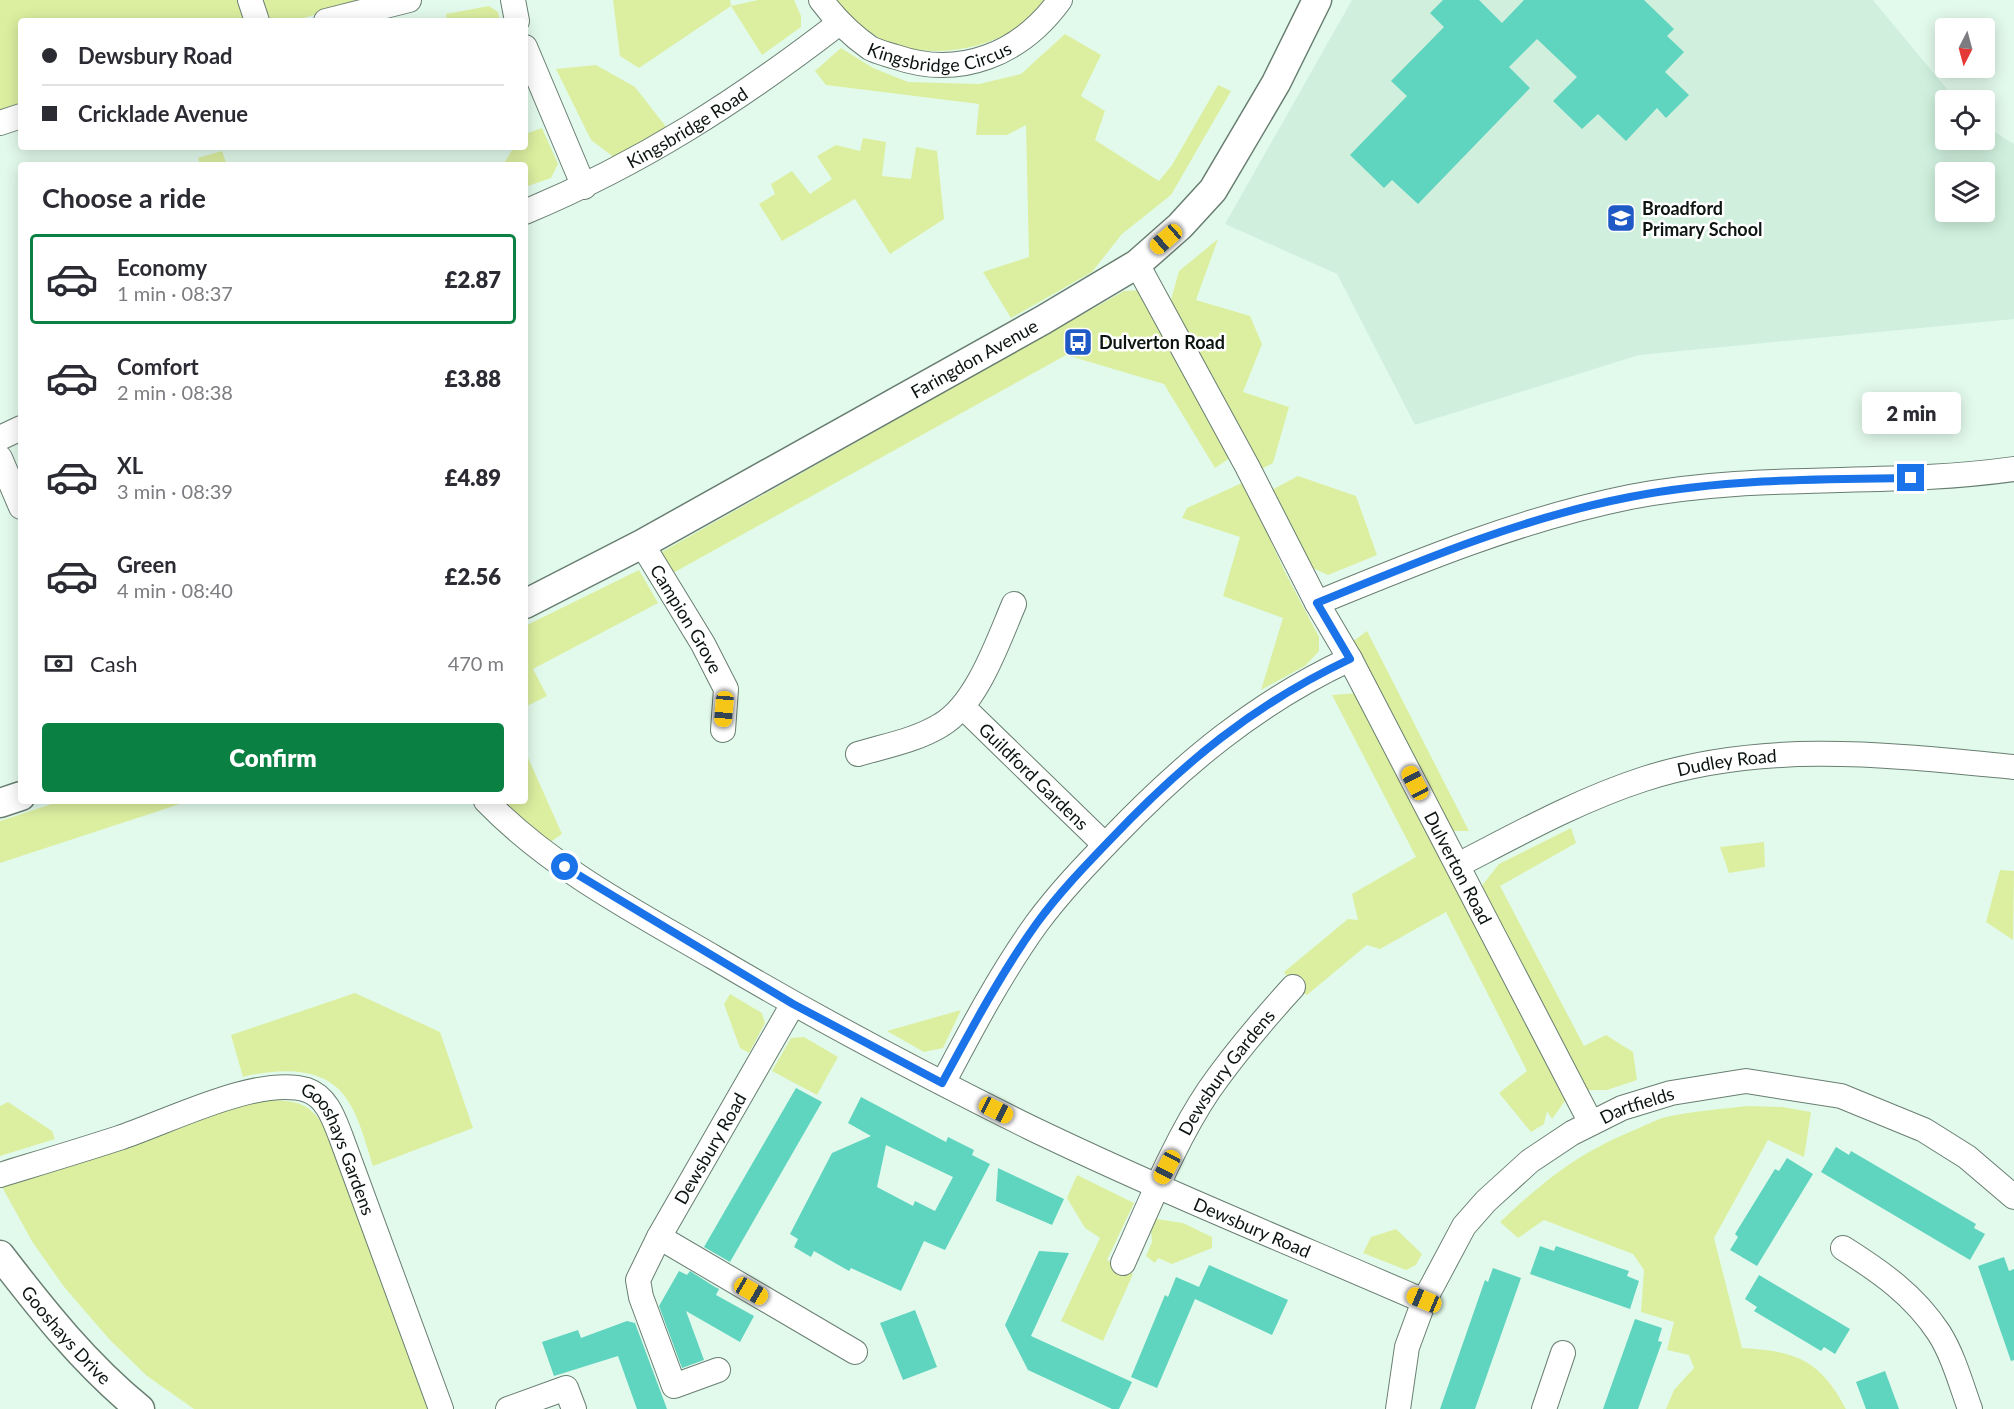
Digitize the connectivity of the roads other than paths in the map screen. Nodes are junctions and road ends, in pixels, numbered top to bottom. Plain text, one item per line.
1 (250, 0) edge
2 (409, 0) edge
3 (513, 0) edge
4 (821, 0) edge
5 (1060, 0) edge
6 (1317, 0) edge
7 (256, 18) edge
8 (338, 18) edge
9 (516, 18) edge
10 (838, 24) junction
11 (528, 53) edge
12 (18, 117) edge
13 (0, 123) edge
14 (584, 187) junction
15 (528, 211) edge
16 (1137, 264) junction
17 (18, 429) edge
18 (0, 438) edge
19 (0, 458) edge
20 (2014, 469) edge
21 (18, 500) edge
22 (642, 544) junction
23 (528, 602) edge
24 (1317, 603) junction
25 (1014, 604) dead end
26 (1350, 659) junction
27 (963, 707) junction
28 (723, 730) dead end
29 (858, 754) dead end
30 (2014, 767) edge
31 (18, 797) edge
32 (0, 803) edge
33 (489, 804) edge
34 (1105, 845) junction
35 (1458, 865) junction
36 (1293, 987) dead end
37 (793, 1004) junction
38 (942, 1083) junction
39 (1591, 1123) junction
40 (0, 1175) edge
41 (1157, 1186) junction
42 (2014, 1197) edge
43 (659, 1237) junction
44 (1843, 1248) dead end
45 (0, 1255) edge
46 (1123, 1263) dead end
47 (1424, 1300) junction
48 (855, 1352) dead end
49 (1563, 1353) dead end
50 (718, 1370) dead end
51 (140, 1409) edge
52 (441, 1409) edge
53 (508, 1409) edge
54 (574, 1409) edge
55 (1398, 1409) edge
56 (1544, 1409) edge
57 (1970, 1409) edge

1 - 7 street
2 - 8 street
3 - 9 street
4 - 10 street, Kingsbridge Circus
5 - 10 street, Kingsbridge Circus
6 - 16 street, Faringdon Avenue
10 - 14 street, Kingsbridge Road
11 - 14 street
12 - 13 street
14 - 15 street, Kingsbridge Road
16 - 22 street, Faringdon Avenue
16 - 24 street, Dulverton Road
17 - 18 street
19 - 21 street
20 - 24 street
22 - 23 street, Faringdon Avenue
22 - 28 street, Campion Grove
24 - 26 street, Dulverton Road
25 - 27 street, Guildford Gardens
26 - 34 street
26 - 35 street, Dulverton Road
27 - 29 street, Guildford Gardens
27 - 34 street, Guildford Gardens
30 - 35 street, Dudley Road
31 - 32 street
33 - 37 street, Dewsbury Road
34 - 38 street
35 - 39 street, Dulverton Road
36 - 41 street, Dewsbury Gardens
37 - 38 street, Dewsbury Road
37 - 43 street, Dewsbury Road
38 - 41 street, Dewsbury Road
39 - 42 street, Dartfields
39 - 47 street, Dartfields
40 - 52 street, Gooshays Gardens
41 - 46 street, Dewsbury Gardens
41 - 47 street, Dewsbury Road
43 - 48 street
43 - 50 street, Dewsbury Road
44 - 57 street
45 - 51 street, Gooshays Drive
47 - 55 street, Dartfields
49 - 56 street
53 - 54 street

